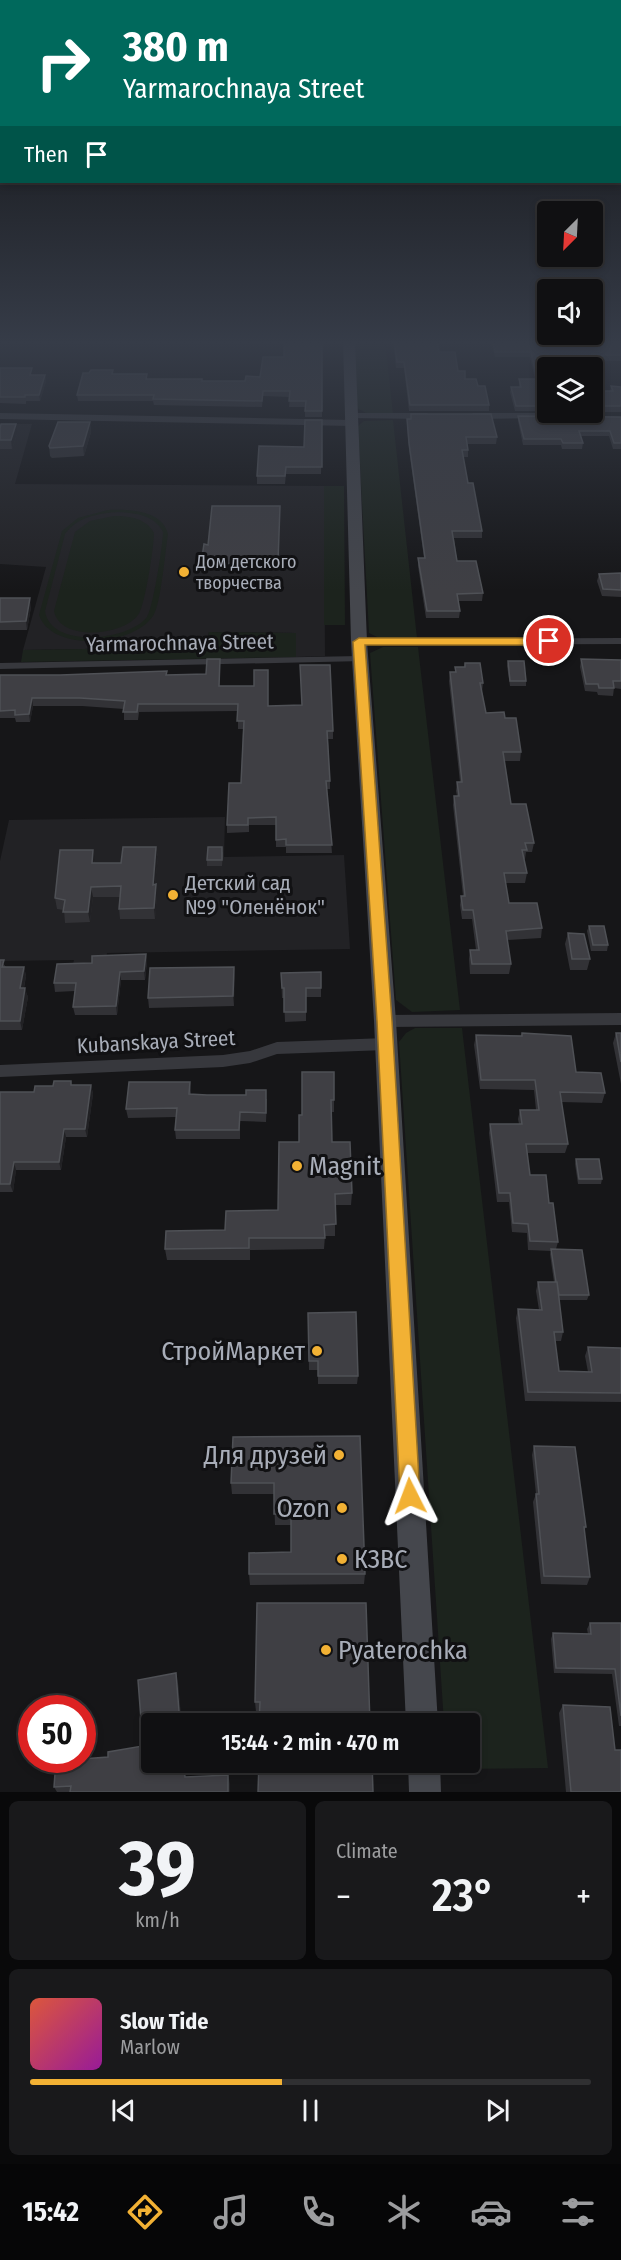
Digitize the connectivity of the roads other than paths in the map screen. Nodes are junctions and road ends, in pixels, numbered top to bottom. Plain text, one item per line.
1 (351, 424) edge
2 (621, 641) edge
3 (359, 650) junction
4 (0, 666) edge
5 (621, 1019) edge
6 (385, 1021) junction
7 (386, 1044) junction
8 (0, 1071) edge
9 (421, 1713) edge
10 (424, 1773) edge
11 (425, 1792) edge

1 - 3 main road
2 - 3 street, Yarmarochnaya Street
3 - 4 street, Yarmarochnaya Street
3 - 6 main road
5 - 6 street
6 - 7 main road
7 - 8 street, Kubanskaya Street
7 - 9 main road
10 - 11 main road

